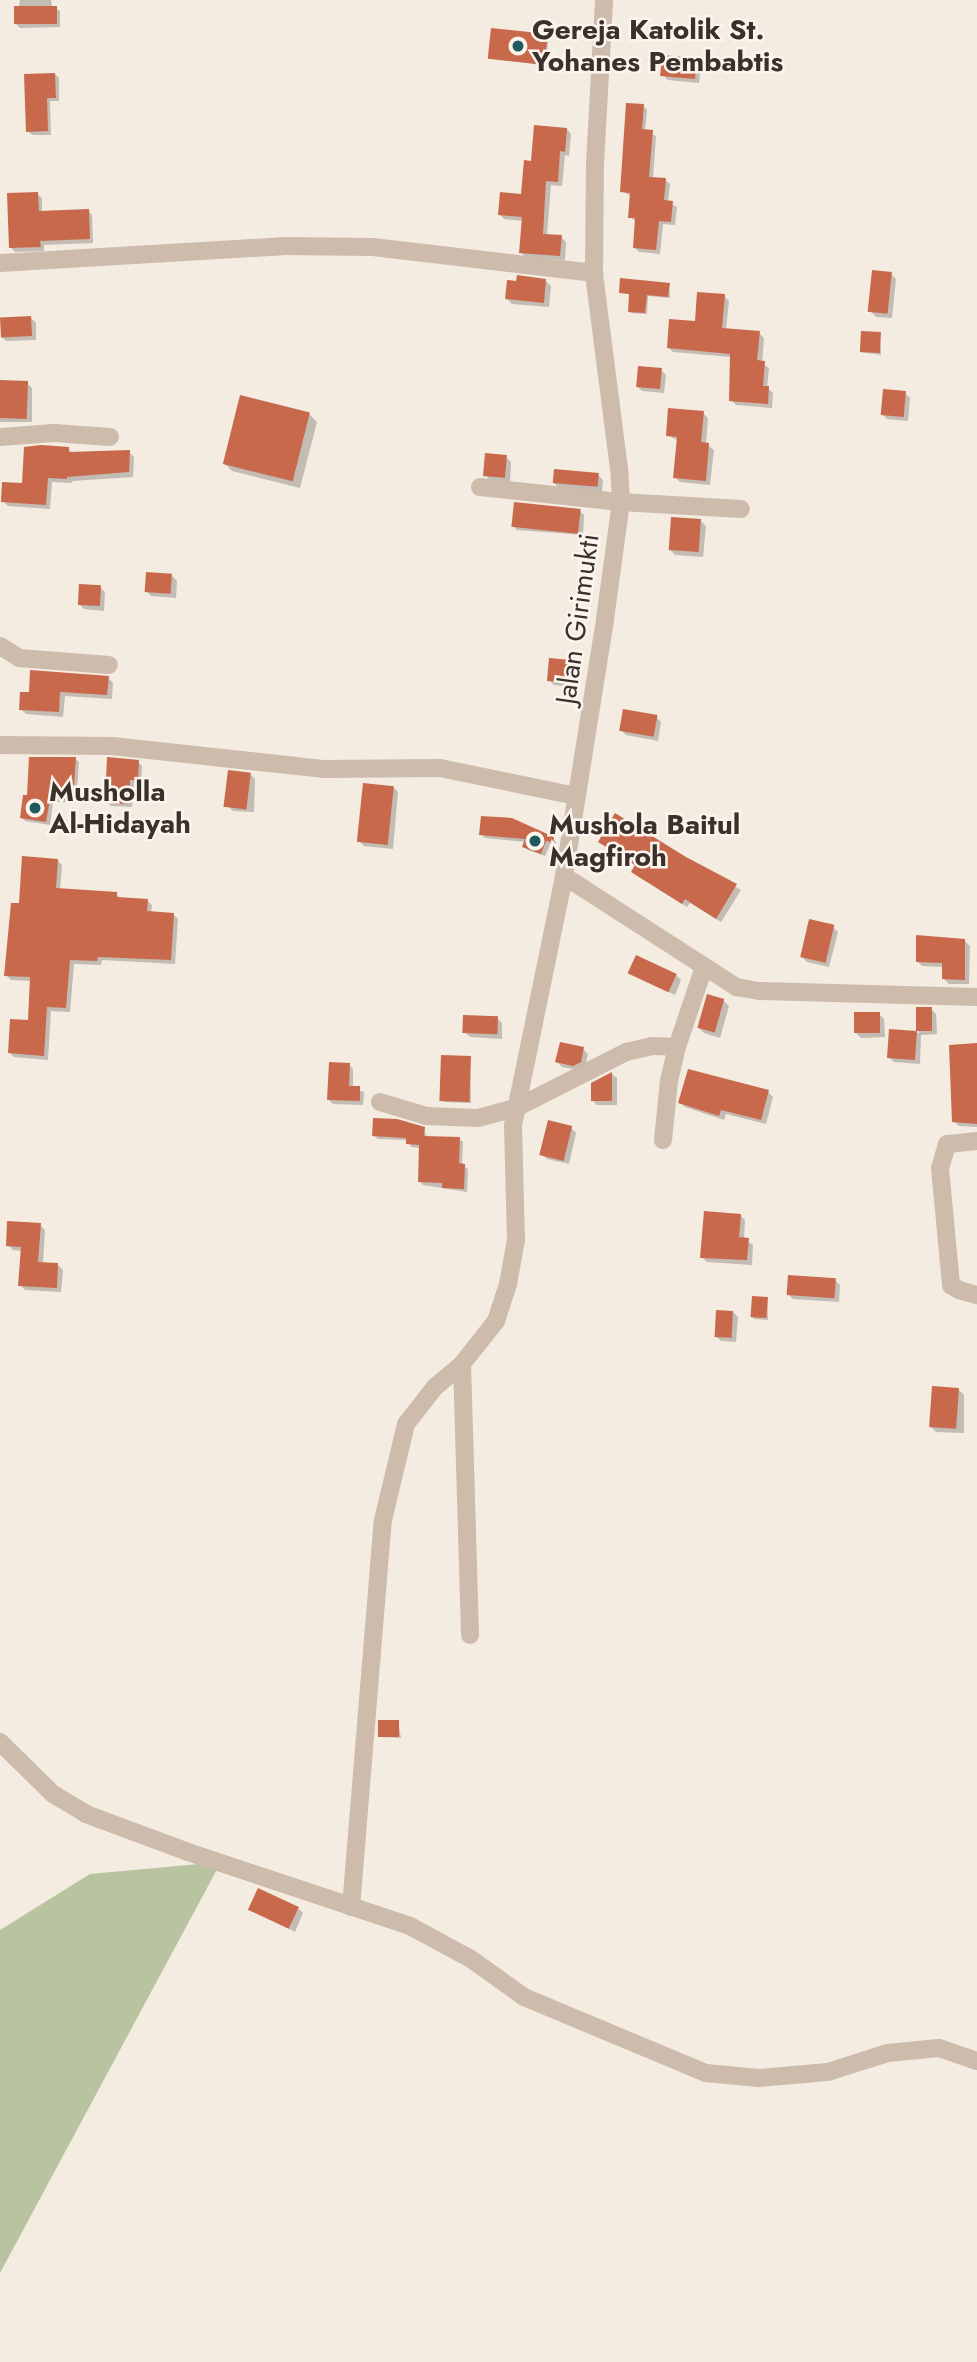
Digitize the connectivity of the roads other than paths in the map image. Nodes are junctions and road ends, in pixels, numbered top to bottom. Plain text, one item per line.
1 (604, 0) edge
2 (0, 263) edge
3 (594, 274) junction
4 (0, 438) edge
5 (110, 438) dead end
6 (480, 487) dead end
7 (621, 502) junction
8 (741, 509) dead end
9 (0, 646) edge
10 (109, 665) dead end
11 (0, 745) edge
12 (576, 796) junction
13 (564, 876) junction
14 (704, 967) junction
15 (977, 997) edge
16 (677, 1047) junction
17 (380, 1102) dead end
18 (516, 1108) junction
19 (663, 1140) dead end
20 (977, 1141) edge
21 (977, 1295) edge
22 (462, 1364) junction
23 (470, 1635) dead end
24 (0, 1742) edge
25 (351, 1907) junction
26 (977, 2061) edge

1 - 3 street, Jalan Girimukti
2 - 3 street
3 - 7 street, Jalan Girimukti
4 - 5 street
6 - 7 street
7 - 8 street
7 - 12 street, Jalan Girimukti
9 - 10 street
11 - 12 street
12 - 13 street, Jalan Girimukti
13 - 14 street
13 - 18 street, Jalan Girimukti
14 - 15 street
14 - 16 street
16 - 18 street
16 - 19 street
17 - 18 street
18 - 22 street, Jalan Girimukti
20 - 21 street
22 - 23 street
22 - 25 street, Jalan Girimukti
24 - 25 street
25 - 26 street

